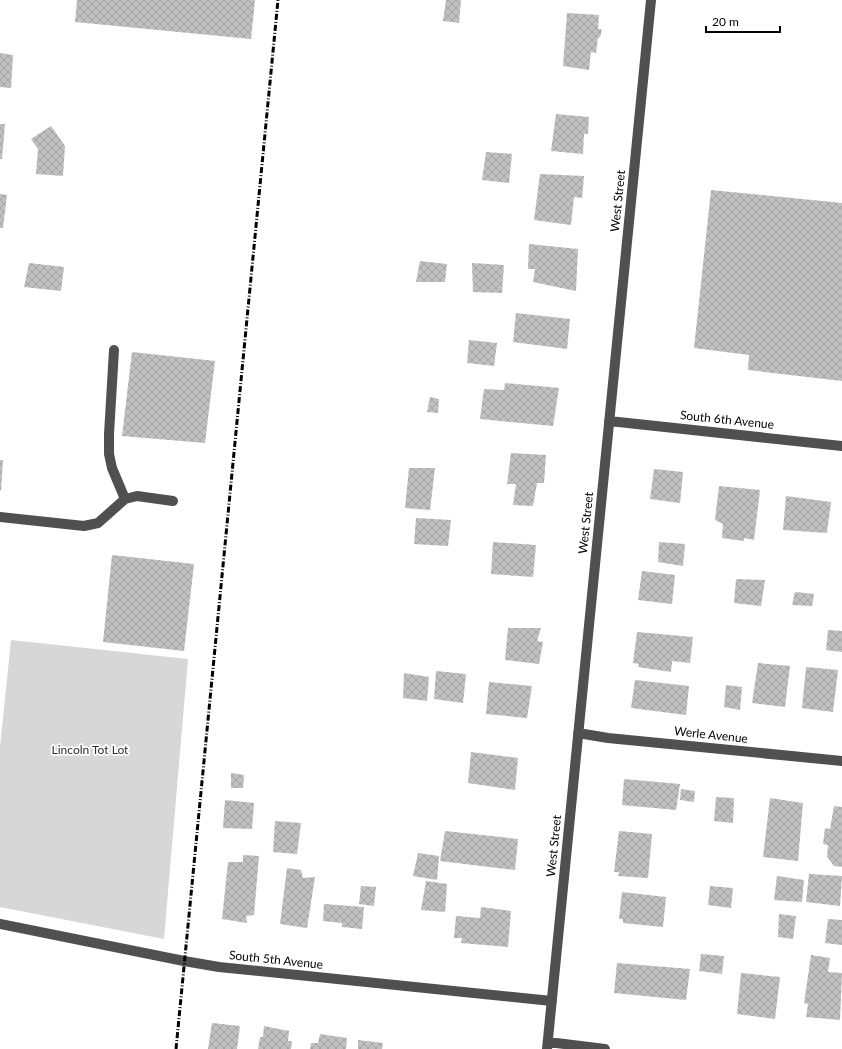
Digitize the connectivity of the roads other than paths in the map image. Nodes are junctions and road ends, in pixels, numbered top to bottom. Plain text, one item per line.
1 (652, 0) edge
2 (114, 350) dead end
3 (609, 421) junction
4 (842, 446) edge
5 (124, 499) junction
6 (173, 501) dead end
7 (0, 517) edge
8 (578, 733) junction
9 (842, 761) edge
10 (0, 924) edge
11 (552, 1001) junction
12 (547, 1046) edge
13 (606, 1049) edge

1 - 3 street, West Street
2 - 5 street
3 - 4 street, South 6th Avenue
3 - 8 street, West Street
5 - 6 street
5 - 7 street
8 - 9 street, Werle Avenue
8 - 11 street, West Street
10 - 11 street, South 5th Avenue
11 - 12 street, West Street
12 - 13 street

